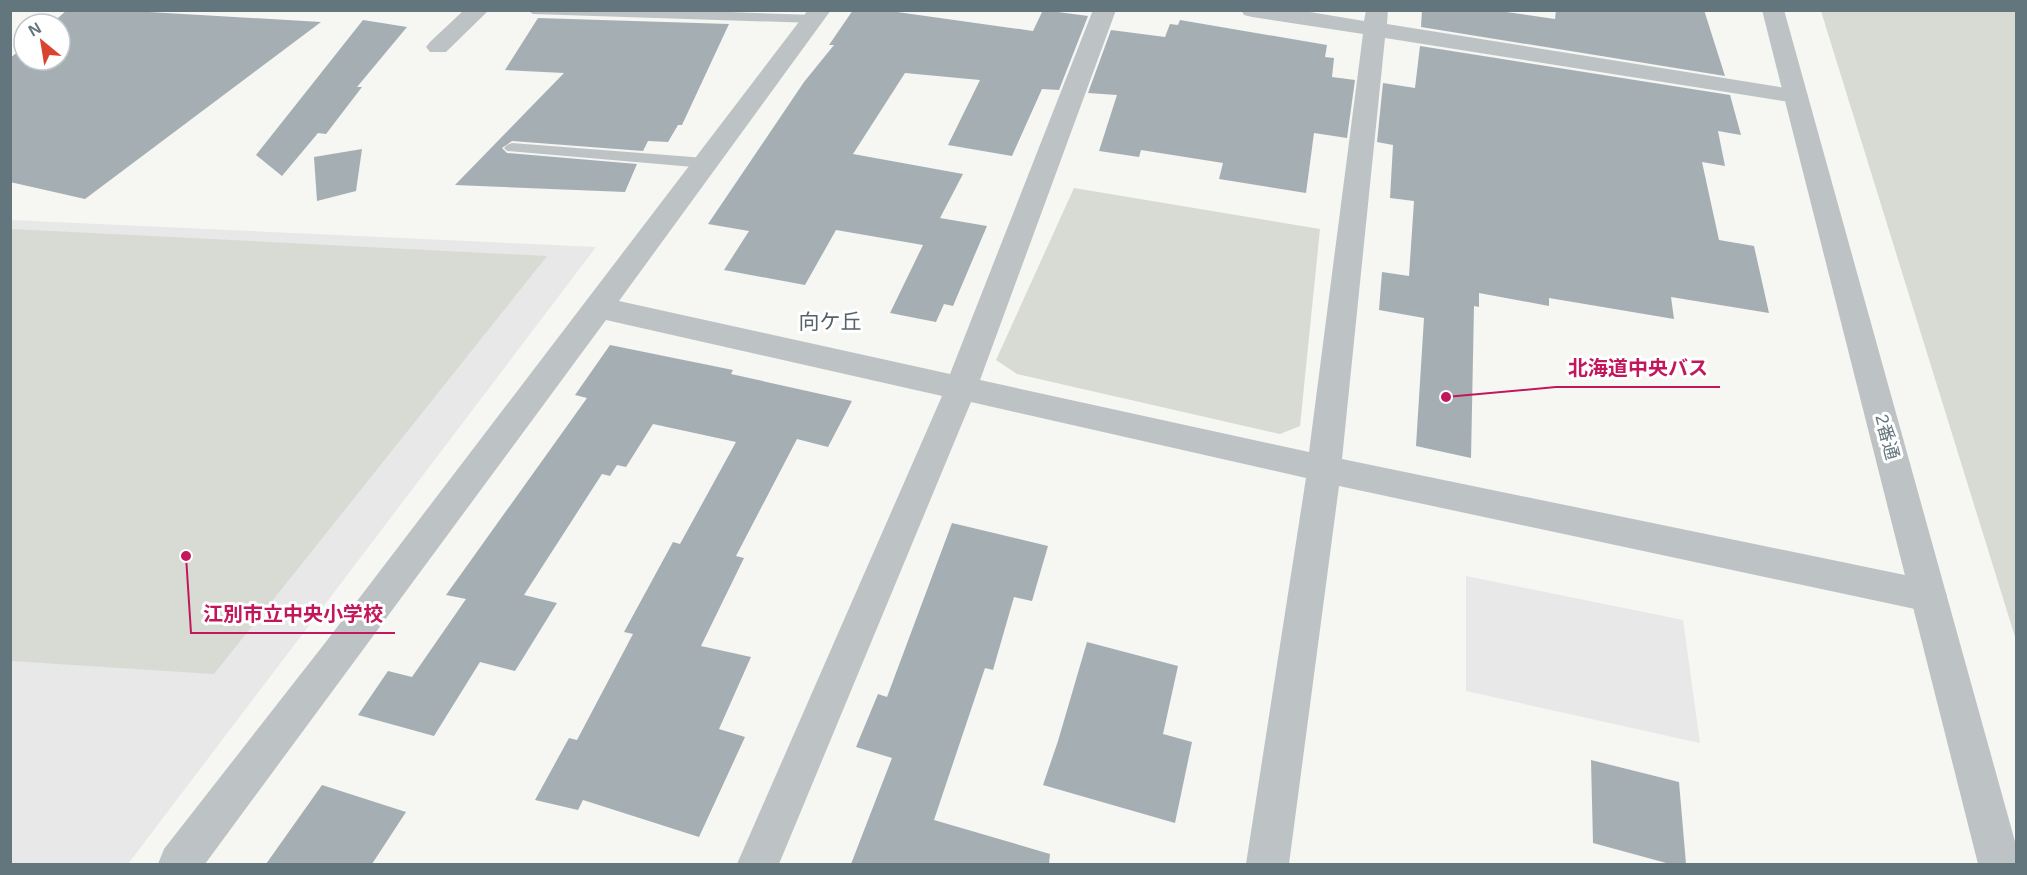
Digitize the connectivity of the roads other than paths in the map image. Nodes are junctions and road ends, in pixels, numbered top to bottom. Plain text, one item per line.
1 (478, 10) edge
2 (533, 10) edge
3 (1105, 10) edge
4 (1252, 10) edge
5 (1773, 10) edge
6 (817, 15) edge
7 (1375, 19) edge
8 (438, 47) dead end
9 (1796, 96) junction
10 (512, 148) dead end
11 (705, 163) junction
12 (597, 307) junction
13 (960, 390) junction
14 (1324, 469) junction
15 (1929, 596) junction
16 (179, 864) edge
17 (758, 864) edge
18 (1267, 864) edge
19 (2000, 864) edge

1 - 8 street
2 - 6 lane
3 - 13 street
4 - 7 street
5 - 9 street, 2番通
6 - 11 street
7 - 9 street
7 - 14 street
9 - 15 street, 2番通
10 - 11 lane
11 - 12 street
12 - 13 street
12 - 16 street
13 - 14 street
13 - 17 street
14 - 15 street
14 - 18 street
15 - 19 street, 2番通

